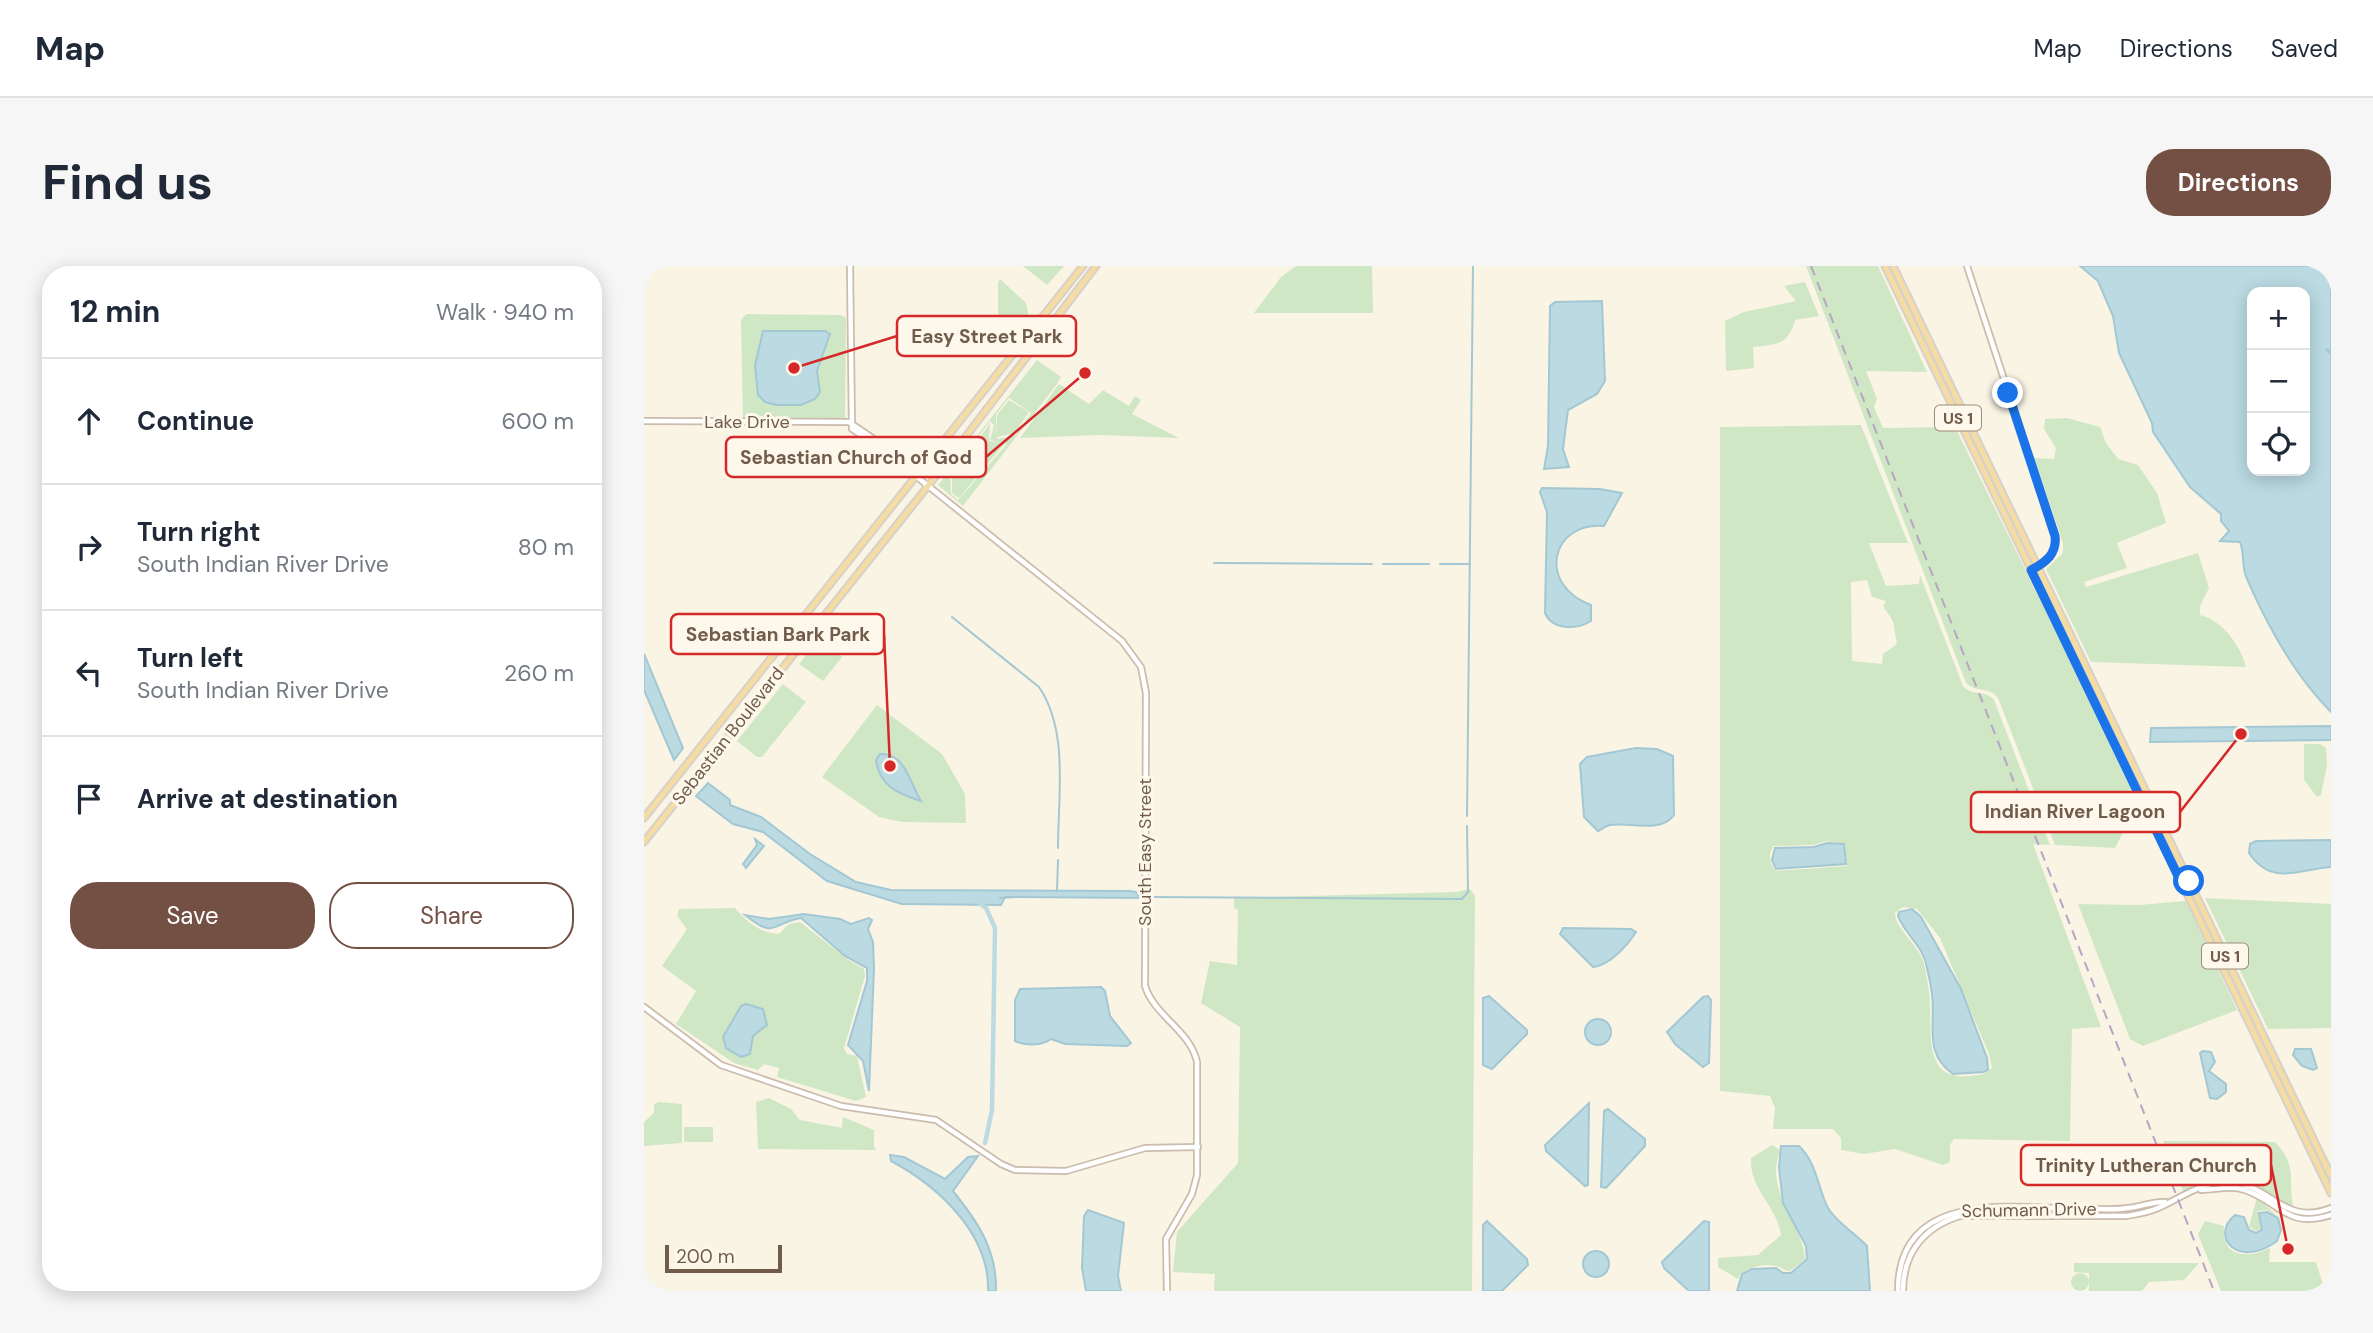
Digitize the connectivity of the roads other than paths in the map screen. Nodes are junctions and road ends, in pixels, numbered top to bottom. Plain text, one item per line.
1 (850, 266) edge
2 (1083, 266) edge
3 (1096, 266) edge
4 (1885, 266) edge
5 (1894, 266) edge
6 (1967, 266) edge
7 (1920, 339) junction
8 (1931, 345) junction
9 (1927, 355) junction
10 (1938, 359) junction
11 (644, 421) edge
12 (849, 422) junction
13 (916, 476) junction
14 (928, 486) junction
15 (2038, 566) junction
16 (2031, 570) junction
17 (2106, 725) junction
18 (2115, 728) junction
19 (644, 818) edge
20 (644, 842) edge
21 (2178, 876) junction
22 (2189, 881) junction
23 (644, 1007) edge
24 (1198, 1147) junction
25 (2331, 1176) edge
26 (2200, 1190) junction
27 (2331, 1192) edge
28 (2166, 1202) junction
29 (2331, 1208) edge
30 (2083, 1209) junction
31 (2126, 1209) junction
32 (2331, 1215) edge
33 (2084, 1216) junction
34 (2126, 1216) junction
35 (1167, 1291) edge
36 (1900, 1291) edge

1 - 12 street
2 - 13 main road, Sebastian Boulevard
3 - 14 main road, Sebastian Boulevard
4 - 7 main road, US 1
5 - 8 main road, US 1
6 - 15 street
7 - 8 main road
7 - 9 main road, US 1
8 - 10 main road, US 1
9 - 10 main road
9 - 16 main road, US 1
10 - 15 main road, US 1
11 - 12 street, Lake Drive
12 - 13 street, South Easy Street
13 - 14 street, South Easy Street
13 - 19 main road, Sebastian Boulevard
14 - 20 main road, Sebastian Boulevard
14 - 24 street, South Easy Street
15 - 16 street
15 - 18 main road, US 1
16 - 17 main road, US 1
17 - 18 main road
17 - 21 main road, US 1
18 - 22 main road, US 1
21 - 22 main road
21 - 27 main road, US 1
22 - 25 main road, US 1
23 - 24 street
24 - 35 street, South Easy Street
26 - 28 street, Schumann Drive
26 - 29 street, Schumann Drive
26 - 32 street, Schumann Drive
28 - 31 street, Schumann Drive
28 - 34 street, Schumann Drive
30 - 31 street, Schumann Drive
30 - 33 street
30 - 36 street, Schumann Drive
31 - 34 street
33 - 34 street, Schumann Drive
33 - 36 street, Schumann Drive

